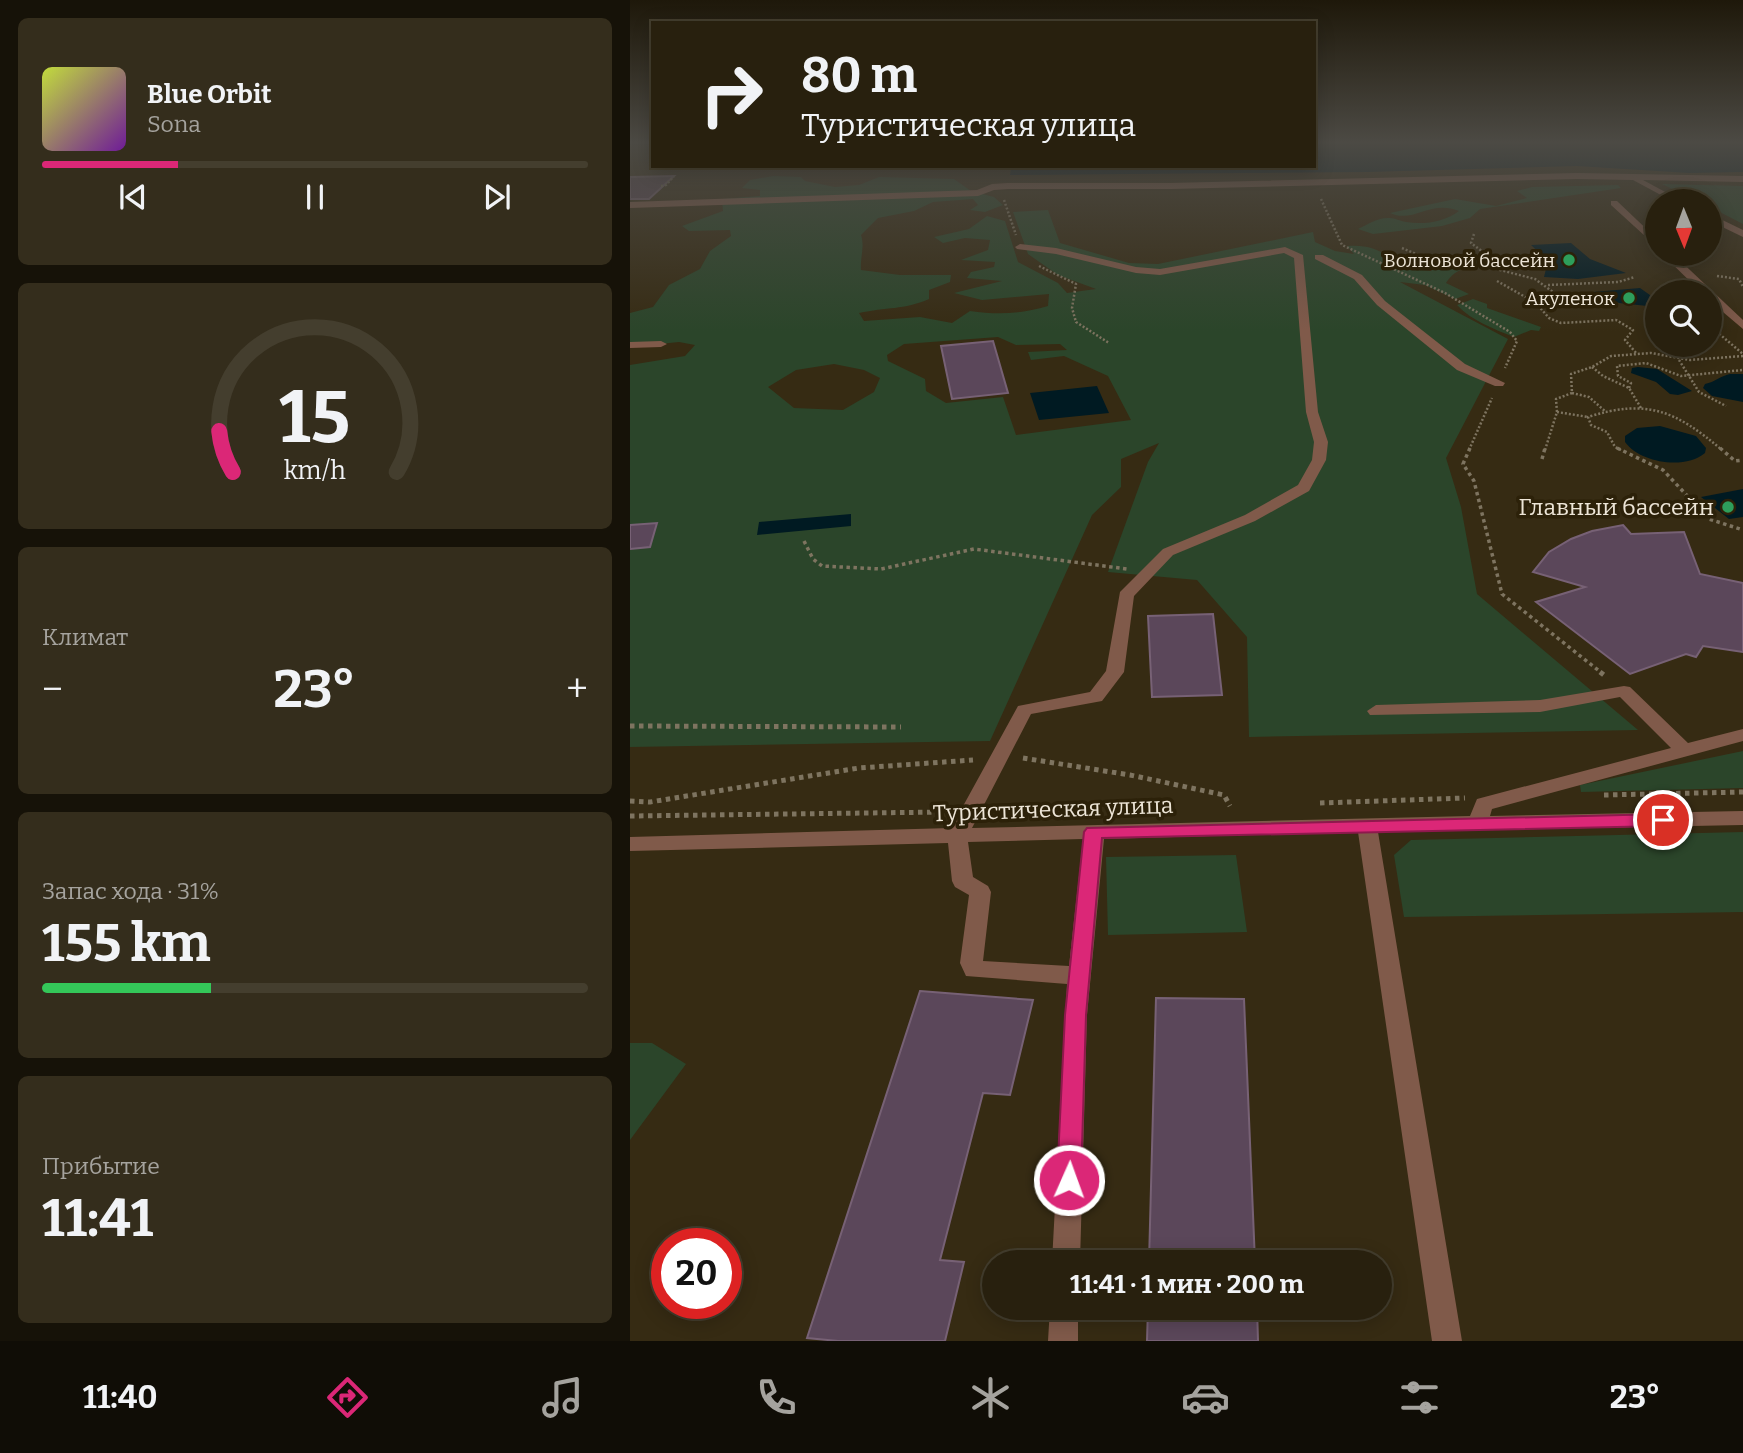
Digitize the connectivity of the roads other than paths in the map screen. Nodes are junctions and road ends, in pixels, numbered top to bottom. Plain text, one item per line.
1 (1617, 206) edge
2 (1722, 223) edge
3 (1645, 233) edge
4 (1743, 234) edge
5 (1020, 247) dead end
6 (1319, 257) dead end
7 (1680, 266) edge
8 (1694, 280) edge
9 (1722, 306) edge
10 (1743, 326) edge
11 (661, 344) dead end
12 (630, 345) edge
13 (1499, 383) road end
14 (1376, 711) dead end
15 (1743, 735) edge
16 (1684, 750) junction
17 (1743, 818) edge
18 (1477, 824) junction
19 (1367, 827) junction
20 (1094, 832) junction
21 (957, 836) junction
22 (630, 844) edge
23 (1079, 976) junction
24 (1067, 1250) edge
25 (1064, 1320) edge
26 (1063, 1341) edge
27 (1447, 1341) edge

1 - 3 street
2 - 4 street
5 - 21 street
6 - 13 street
7 - 8 street
9 - 10 street
11 - 12 street
14 - 16 street
15 - 16 street
16 - 18 street
17 - 18 street, Туристическая улица
18 - 19 street, Туристическая улица
19 - 20 street, Туристическая улица
19 - 27 street
20 - 21 street, Туристическая улица
20 - 23 street
21 - 22 street, Туристическая улица
21 - 23 street
23 - 24 street
25 - 26 street

